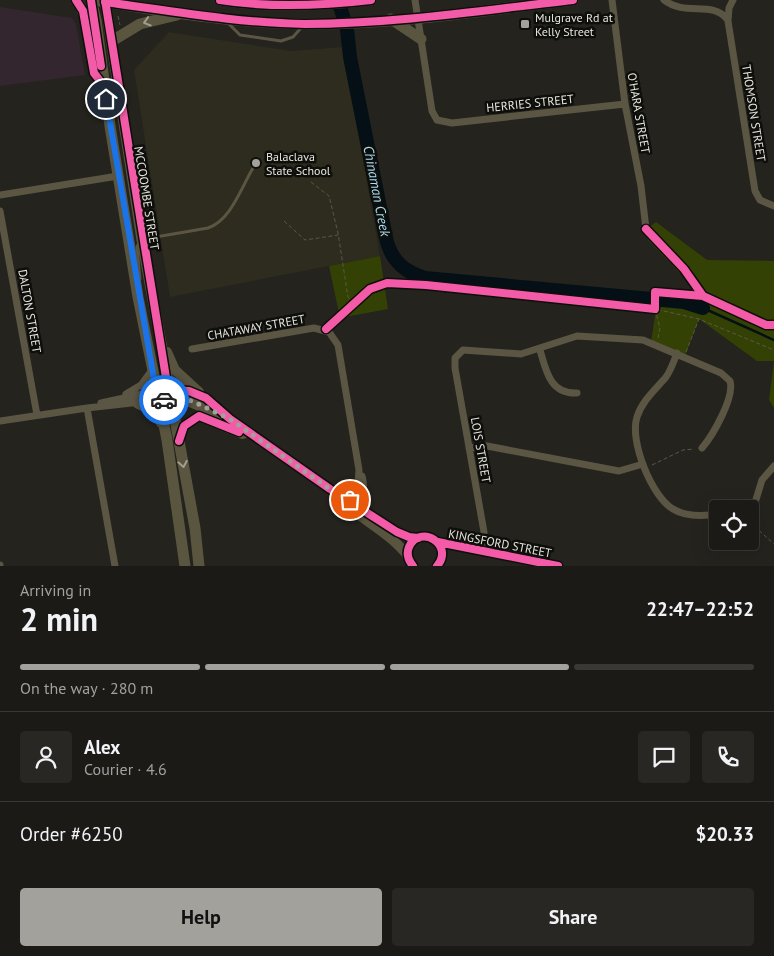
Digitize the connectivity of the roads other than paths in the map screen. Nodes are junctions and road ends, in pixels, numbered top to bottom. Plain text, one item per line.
1 (76, 0) edge
2 (92, 0) edge
3 (223, 0) edge
4 (370, 0) edge
5 (414, 0) edge
6 (573, 0) edge
7 (612, 0) edge
8 (664, 0) edge
9 (733, 0) edge
10 (105, 1) edge
11 (712, 1) edge
12 (186, 13) junction
13 (417, 16) junction
14 (223, 17) junction
15 (391, 19) junction
16 (728, 21) junction
17 (304, 24) junction
18 (421, 39) junction
19 (112, 41) junction
20 (104, 86) junction
21 (625, 104) junction
22 (253, 168) dead end
23 (118, 176) junction
24 (0, 195) edge
25 (774, 206) edge
26 (0, 211) edge
27 (646, 229) dead end
28 (142, 240) junction
29 (138, 297) junction
30 (154, 308) junction
31 (192, 350) dead end
32 (540, 350) junction
33 (677, 353) junction
34 (153, 369) junction
35 (577, 393) dead end
36 (169, 394) junction
37 (157, 396) junction
38 (206, 398) junction
39 (114, 399) junction
40 (130, 404) junction
41 (86, 408) junction
42 (37, 415) junction
43 (230, 419) junction
44 (0, 422) edge
45 (173, 441) junction
46 (264, 443) junction
47 (469, 448) junction
48 (702, 448) road end
49 (644, 466) junction
50 (774, 466) edge
51 (756, 500) edge
52 (351, 504) junction
53 (709, 515) edge
54 (418, 538) junction
55 (438, 542) junction
56 (482, 552) junction
57 (408, 556) junction
58 (439, 565) edge
59 (115, 566) edge
60 (185, 566) edge
61 (199, 566) edge
62 (413, 566) edge
63 (558, 566) edge

1 - 20 main road
2 - 10 main road
2 - 20 main road, MCCOOMBE STREET
3 - 4 main road
5 - 13 street
6 - 13 main road
7 - 21 street, O'HARA STREET
8 - 11 street, THOMSON STREET
9 - 16 street, THOMSON STREET
10 - 12 main road
10 - 19 main road, MCCOOMBE STREET
11 - 16 street, THOMSON STREET
12 - 14 main road
12 -> 19 main road
13 - 15 main road
13 - 18 street
14 - 17 main road
14 - 17 lane
15 - 17 main road
15 - 18 main road
16 - 25 street, THOMSON STREET
18 - 21 street, HERRIES STREET
19 - 28 main road, MCCOOMBE STREET
20 - 23 main road, MCCOOMBE STREET
21 - 27 street, O'HARA STREET
22 - 28 lane
23 - 24 street
23 - 29 main road, MCCOOMBE STREET
26 - 42 street, DALTON STREET
28 - 29 lane
28 - 30 main road, MCCOOMBE STREET
29 - 34 main road, MCCOOMBE STREET
30 - 36 main road, MCCOOMBE STREET
30 - 38 street
31 - 52 street, CHATAWAY STREET
32 - 33 street
32 - 35 street
32 - 47 street, LOIS STREET
33 - 48 street
33 - 49 street
34 - 37 main road, MCCOOMBE STREET
34 - 39 street
36 - 37 street
36 - 38 street
36 - 43 street
36 - 45 main road, MCCOOMBE STREET
37 - 39 street
37 - 40 street
37 - 45 main road, MCCOOMBE STREET
38 - 43 street
39 - 41 street
40 - 41 street
40 - 45 street
41 - 42 street
41 - 59 street
42 - 44 street
43 - 46 street
45 - 46 street
45 - 60 main road, MCCOOMBE STREET
45 -> 61 main road, MCCOOMBE STREET
46 - 52 street
47 - 49 street
47 - 56 street, LOIS STREET
49 - 53 street
50 - 51 street
52 - 54 street
52 - 57 street
54 - 55 street, KINGSFORD STREET
54 - 57 street
55 - 56 street, KINGSFORD STREET
55 - 58 street
56 - 58 street, KINGSFORD STREET
56 - 63 street, KINGSFORD STREET
57 - 62 street

